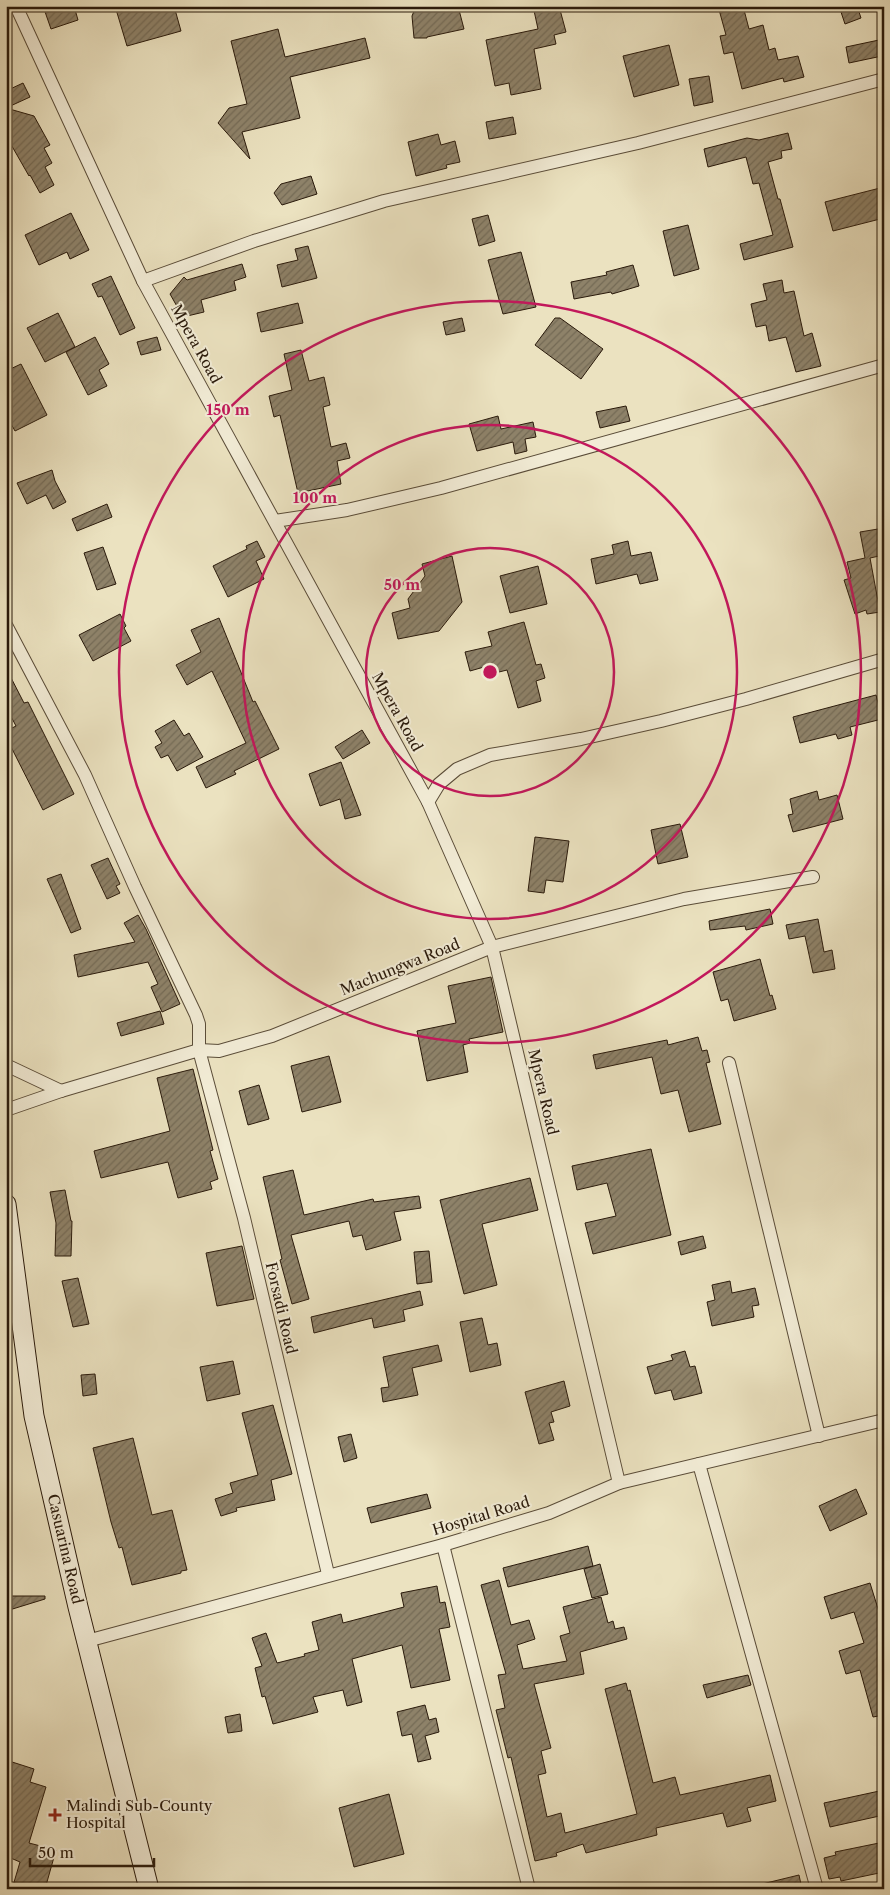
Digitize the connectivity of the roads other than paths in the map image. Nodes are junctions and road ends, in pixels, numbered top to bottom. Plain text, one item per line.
1 (16, 6) edge
2 (884, 79) edge
3 (143, 281) junction
4 (884, 365) edge
5 (275, 521) junction
6 (6, 625) edge
7 (884, 659) edge
8 (428, 802) junction
9 (813, 877) dead end
10 (492, 947) junction
11 (198, 1050) junction
12 (729, 1063) dead end
13 (6, 1065) edge
14 (61, 1091) junction
15 (6, 1110) edge
16 (6, 1204) edge
17 (884, 1420) edge
18 (819, 1436) junction
19 (699, 1464) junction
20 (619, 1483) junction
21 (443, 1545) junction
22 (328, 1574) junction
23 (87, 1641) junction
24 (149, 1889) edge
25 (528, 1889) edge
26 (817, 1889) edge

1 - 3 street, Mpera Road
2 - 3 street
3 - 5 street, Mpera Road
4 - 5 street
5 - 8 street, Mpera Road
6 - 11 street, Forsadi Road
7 - 8 street
8 - 10 street, Mpera Road
9 - 10 street, Machungwa Road
10 - 11 street, Machungwa Road
10 - 20 street, Mpera Road
11 - 14 street, Machungwa Road
11 - 22 street, Forsadi Road
12 - 18 street
13 - 14 street
14 - 15 street, Machungwa Road
16 - 23 street, Casuarina Road
17 - 18 street, Hospital Road
18 - 19 street, Hospital Road
19 - 20 street, Hospital Road
19 - 26 street
20 - 21 street, Hospital Road
21 - 22 street, Hospital Road
21 - 25 street
22 - 23 street, Hospital Road
23 - 24 street, Casuarina Road

